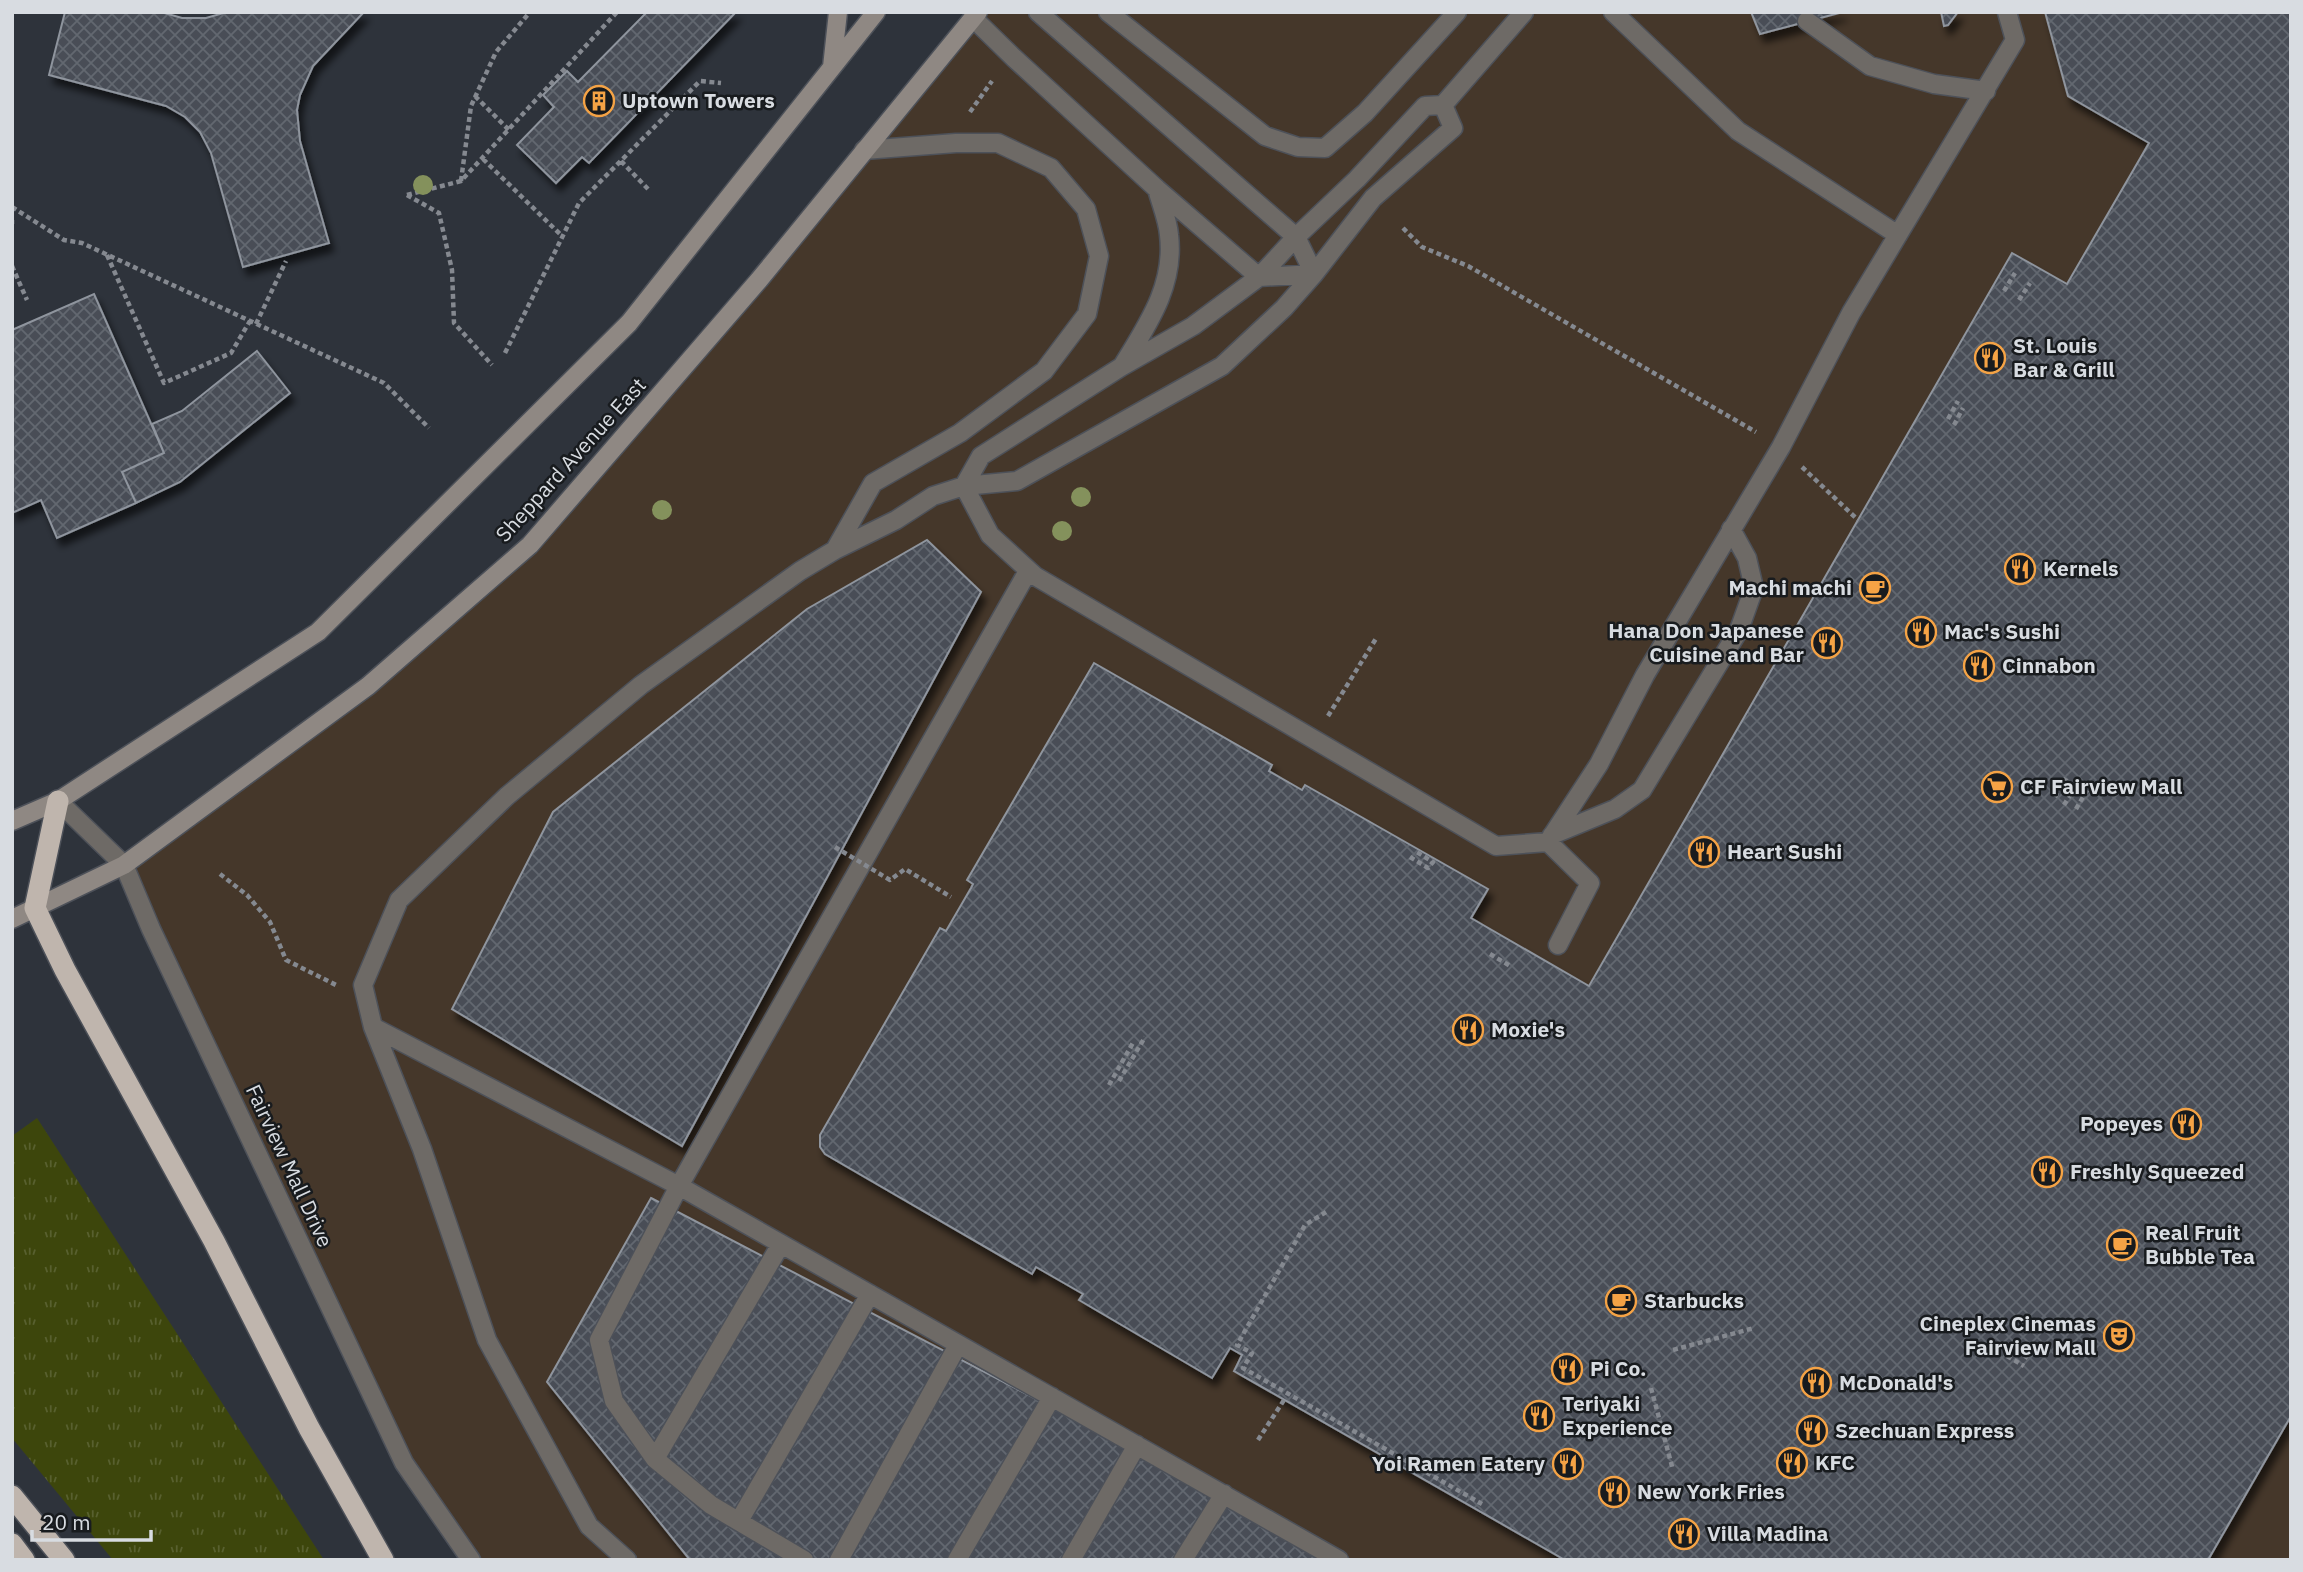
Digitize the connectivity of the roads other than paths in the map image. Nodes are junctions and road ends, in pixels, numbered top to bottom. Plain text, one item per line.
1 (838, 12) edge
2 (876, 12) edge
3 (1038, 12) edge
4 (1108, 12) edge
5 (1457, 12) edge
6 (1524, 12) edge
7 (1613, 12) edge
8 (2007, 12) edge
9 (976, 15) edge
10 (1807, 21) dead end
11 (832, 67) junction
12 (1986, 91) junction
13 (1443, 105) junction
14 (864, 150) junction
15 (1157, 188) junction
16 (1898, 235) junction
17 (1296, 236) junction
18 (1314, 274) junction
19 (1259, 277) junction
20 (1121, 367) junction
21 (964, 486) junction
22 (1731, 528) junction
23 (835, 550) junction
24 (1028, 571) junction
25 (58, 801) junction
26 (12, 821) edge
27 (1550, 839) junction
28 (124, 865) junction
29 (35, 908) junction
30 (12, 919) edge
31 (1558, 945) dead end
32 (373, 1027) junction
33 (679, 1186) junction
34 (781, 1244) junction
35 (870, 1294) junction
36 (958, 1345) junction
37 (1052, 1397) junction
38 (1136, 1445) junction
39 (655, 1458) junction
40 (1224, 1494) junction
41 (12, 1496) edge
42 (739, 1521) junction
43 (12, 1544) edge
44 (1311, 1553) edge
45 (24, 1560) edge
46 (64, 1560) edge
47 (383, 1560) edge
48 (471, 1560) edge
49 (626, 1560) edge
50 (804, 1560) edge
51 (839, 1560) edge
52 (957, 1560) edge
53 (1071, 1560) edge
54 (1183, 1560) edge
55 (1339, 1560) edge

1 - 11 main road
2 - 11 main road
3 - 17 street
4 - 5 street
6 - 13 street
7 - 16 street
8 - 12 street
9 - 14 main road, Sheppard Avenue East
9 - 15 street
10 - 12 street
11 - 25 main road
12 - 16 street
13 - 17 street
13 - 18 street
14 - 23 street
14 - 28 main road, Sheppard Avenue East
15 - 19 street
15 - 20 street
16 - 22 street
17 - 18 street
17 - 19 street
18 - 19 street
18 - 21 street
19 - 20 street
20 - 21 street
21 - 23 street
21 - 24 street
22 - 27 street
22 - 27 street
23 - 32 street
24 - 27 street
24 - 33 street
25 - 26 main road
25 - 28 street, Fairview Mall Drive
25 - 29 highway
27 - 31 street
28 - 29 main road, Sheppard Avenue East
28 - 48 street, Fairview Mall Drive
29 - 30 main road, Sheppard Avenue East
29 - 47 highway
32 - 33 street
32 - 49 street
33 - 34 street
33 - 39 street
34 - 35 street
34 - 39 street
35 - 36 street
35 - 42 street
36 - 37 street
36 - 51 street
37 - 38 street
37 - 52 street
38 - 40 street
38 - 53 street
39 - 42 street
40 - 44 street
40 - 54 street
41 - 46 highway
42 - 50 street
43 - 45 highway
44 - 55 street

